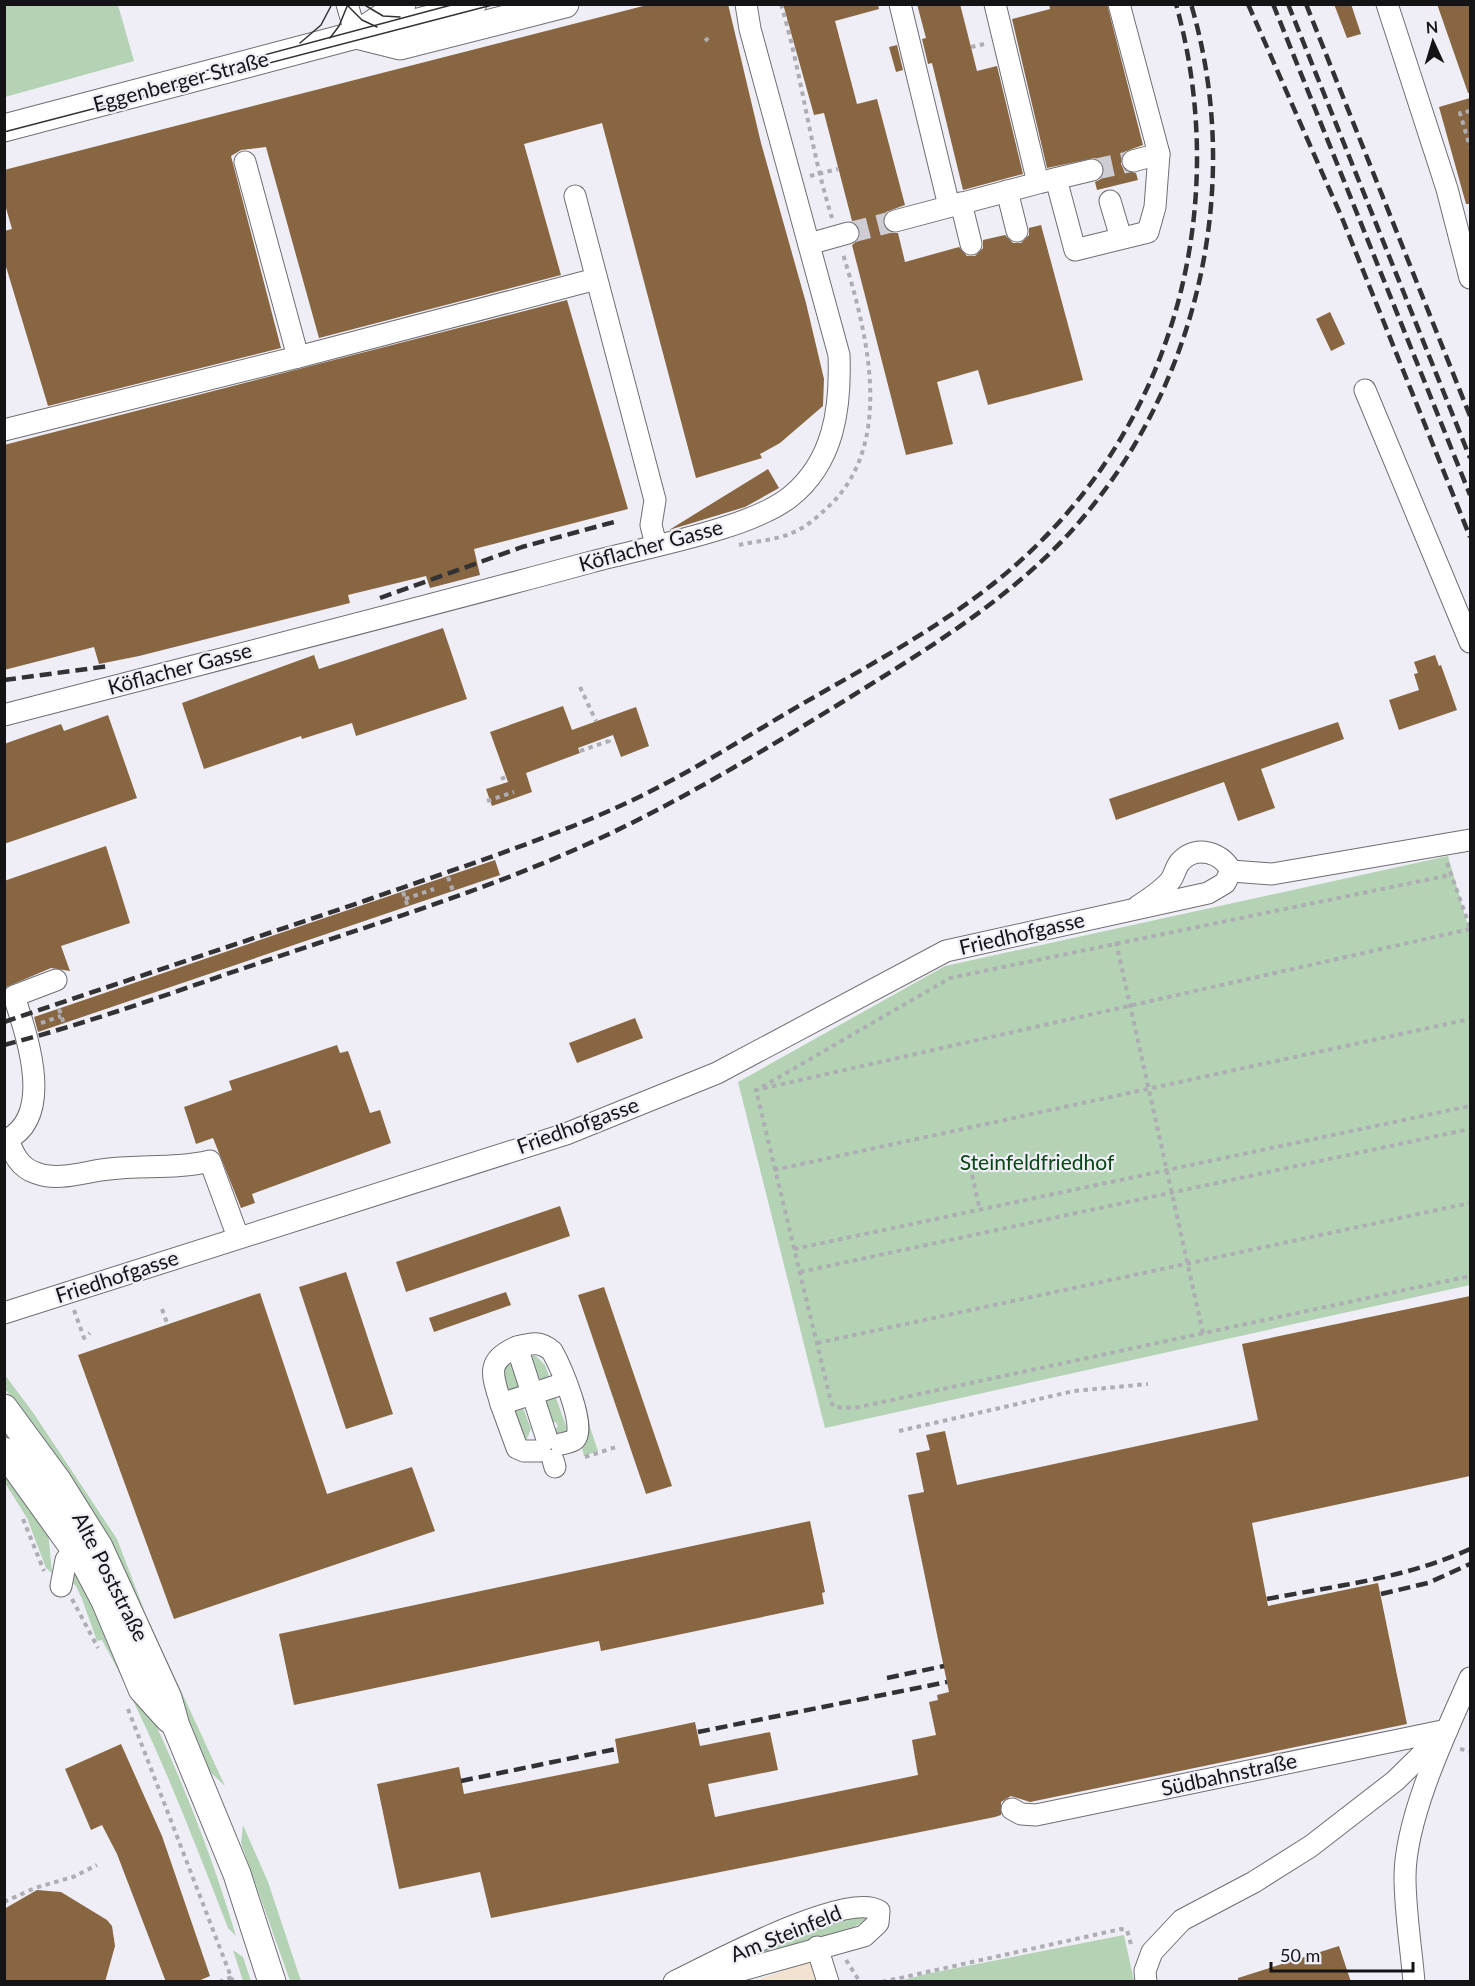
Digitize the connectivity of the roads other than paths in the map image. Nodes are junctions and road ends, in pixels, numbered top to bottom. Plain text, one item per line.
1 (347, 4) edge
2 (402, 4) edge
3 (476, 4) edge
4 (565, 4) edge
5 (746, 4) edge
6 (900, 4) edge
7 (995, 4) edge
8 (1119, 4) edge
9 (1388, 4) edge
10 (356, 35) junction
11 (4, 128) edge
12 (1159, 154) junction
13 (1133, 161) tunnel mouth
14 (245, 162) dead end
15 (1092, 170) tunnel mouth
16 (1047, 181) junction
17 (1007, 191) junction
18 (575, 196) dead end
19 (1110, 201) dead end
20 (955, 205) junction
21 (895, 220) tunnel mouth
22 (1017, 231) dead end
23 (848, 233) tunnel mouth
24 (1120, 238) junction
25 (809, 244) junction
26 (971, 244) dead end
27 (1470, 278) edge
28 (596, 279) junction
29 (298, 357) junction
30 (1365, 390) dead end
31 (4, 430) edge
32 (656, 545) junction
33 (1470, 642) edge
34 (4, 715) edge
35 (1470, 840) edge
36 (1231, 871) junction
37 (1137, 907) junction
38 (56, 980) dead end
39 (237, 1237) junction
40 (4, 1313) edge
41 (517, 1347) junction
42 (566, 1383) junction
43 (532, 1394) junction
44 (501, 1404) junction
45 (4, 1408) edge
46 (4, 1451) edge
47 (551, 1452) junction
48 (73, 1551) junction
49 (61, 1586) road end
50 (1470, 1678) edge
51 (176, 1726) junction
52 (1447, 1730) junction
53 (1012, 1809) dead end
54 (817, 1947) junction
55 (272, 1982) edge
56 (674, 1982) edge
57 (699, 1982) edge
58 (828, 1982) edge
59 (1146, 1982) edge
60 (1414, 1982) edge

1 - 10 street
2 - 10 main road, Eggenberger Straße
3 - 10 street
4 - 10 main road, Eggenberger Straße
5 - 25 street, Köflacher Gasse
6 - 20 street
7 - 16 street
8 - 12 street
9 - 27 street
10 - 11 main road, Eggenberger Straße
12 - 13 street
12 - 24 street
14 - 29 street
15 - 16 street
16 - 17 street
16 - 24 street
17 - 20 street
17 - 22 street
18 - 28 street
19 - 24 street
20 - 21 street
20 - 26 street
23 - 25 street
25 - 32 street, Köflacher Gasse
28 - 29 street
28 - 32 street
29 - 31 street
30 - 33 street
32 - 34 street, Köflacher Gasse
35 - 36 street
36 - 37 street, Friedhofgasse
36 - 37 street, Friedhofgasse
37 - 39 street, Friedhofgasse
38 - 39 street
39 - 40 street, Friedhofgasse
41 - 42 street
41 - 43 street
41 - 44 street
42 - 43 street
42 - 47 street
43 - 44 street
43 - 47 street
44 - 47 street
45 - 51 main road, Alte Poststraße
46 - 48 main road, Alte Poststraße
48 - 49 street
48 - 51 main road, Alte Poststraße
50 - 52 street
51 - 55 main road, Alte Poststraße
52 - 53 street, Südbahnstraße
52 - 59 street
52 - 60 street
54 - 56 street, Am Steinfeld
54 - 57 street, Am Steinfeld
54 - 58 street

